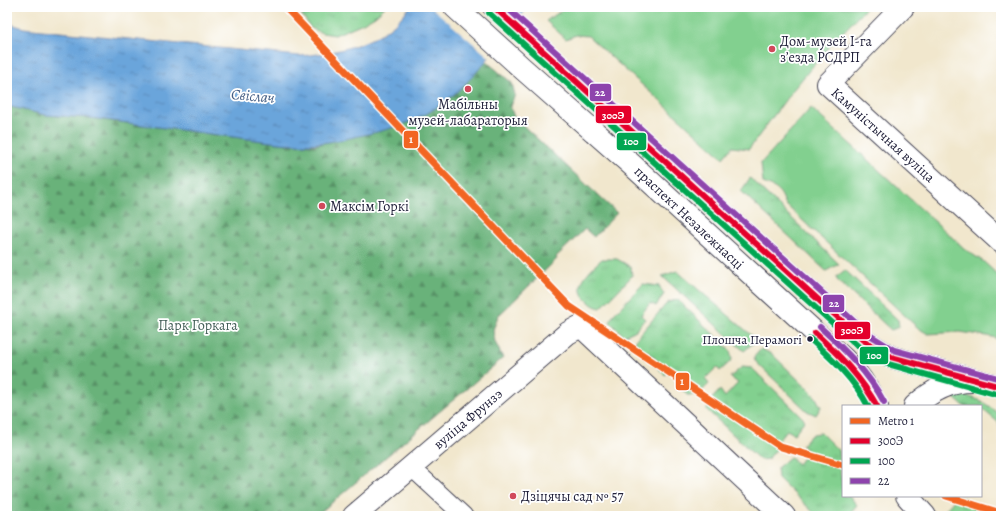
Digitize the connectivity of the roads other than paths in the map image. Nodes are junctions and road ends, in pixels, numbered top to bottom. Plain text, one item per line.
1 (455, 7) edge
2 (494, 7) edge
3 (903, 7) edge
4 (1001, 242) edge
5 (979, 381) junction
6 (1001, 387) edge
7 (876, 405) edge
8 (916, 405) edge
9 (412, 467) junction
10 (908, 497) edge
11 (354, 516) edge
12 (464, 516) edge
13 (784, 516) edge
14 (925, 516) edge

1 - 7 main road, праспект Незалежнасці
2 - 5 main road, праспект Незалежнасці
3 - 4 main road, Камуністычная вуліца
5 - 6 main road, праспект Незалежнасці
5 - 8 main road
9 - 11 main road, вуліца Фрунзэ
9 - 12 street
9 - 13 main road, вуліца Фрунзэ
10 - 14 main road

